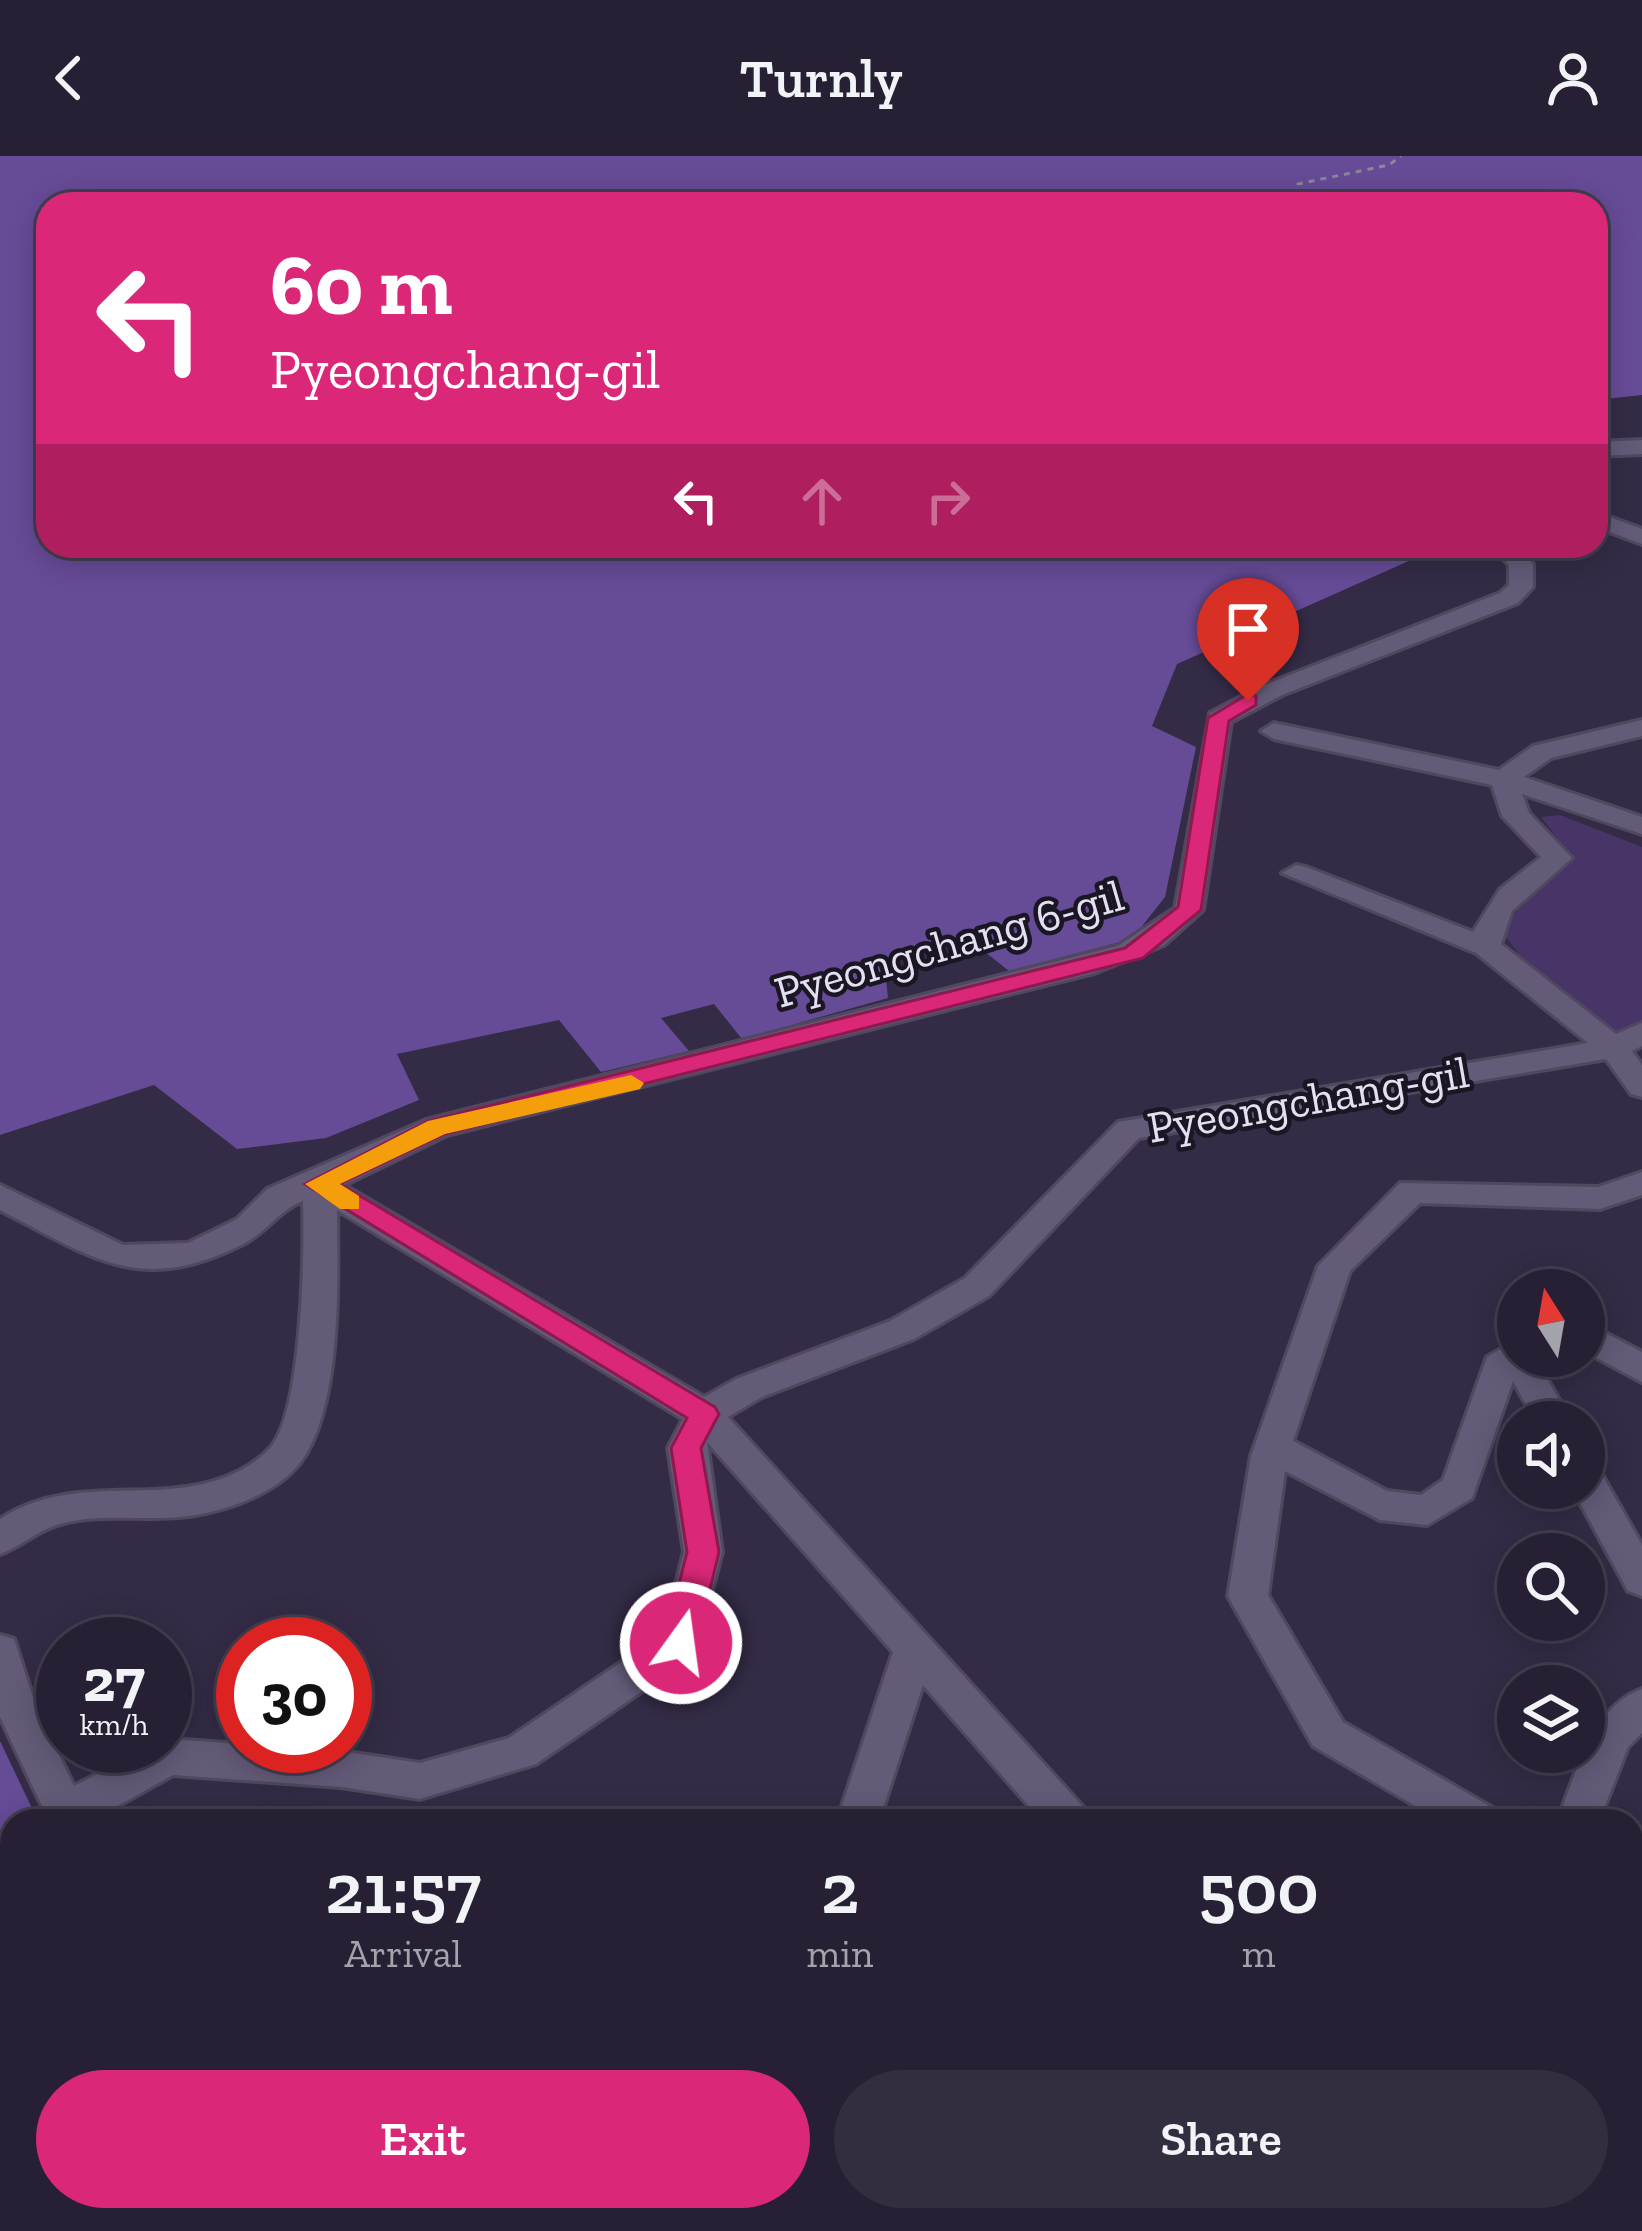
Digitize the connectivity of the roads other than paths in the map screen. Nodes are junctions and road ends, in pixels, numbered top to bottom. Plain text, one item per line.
1 (1642, 447) edge
2 (1608, 448) edge
3 (1608, 524) edge
4 (1642, 537) edge
5 (1515, 558) edge
6 (1642, 728) edge
7 (1274, 731) dead end
8 (1504, 779) junction
9 (1642, 826) edge
10 (1296, 873) dead end
11 (1486, 947) junction
12 (1628, 1041) edge
13 (1642, 1087) edge
14 (1642, 1183) edge
15 (318, 1184) junction
16 (0, 1196) edge
17 (1605, 1347) edge
18 (1642, 1369) edge
19 (1497, 1375) edge
20 (704, 1414) junction
21 (1272, 1447) junction
22 (1602, 1509) edge
23 (6, 1521) edge
24 (1642, 1580) edge
25 (914, 1650) junction
26 (0, 1651) edge
27 (1642, 1706) edge
28 (65, 1809) edge
29 (80, 1809) edge
30 (862, 1809) edge
31 (1058, 1809) edge
32 (1457, 1809) edge
33 (1583, 1809) edge

1 - 2 street
3 - 4 street
5 - 15 street, Pyeongchang 6-gil
6 - 8 street
7 - 8 street
8 - 9 street
8 - 11 street
10 - 11 street
11 - 12 street
12 - 13 street
12 - 20 street, Pyeongchang-gil
14 - 21 street
15 - 16 street, Pyeongchang 6-gil
15 - 20 street
15 - 23 street
17 - 18 street
19 - 21 street
20 - 25 street
20 - 29 street
21 - 32 street
22 - 24 street
25 - 30 street
25 - 31 street
26 - 28 street
27 - 33 street

